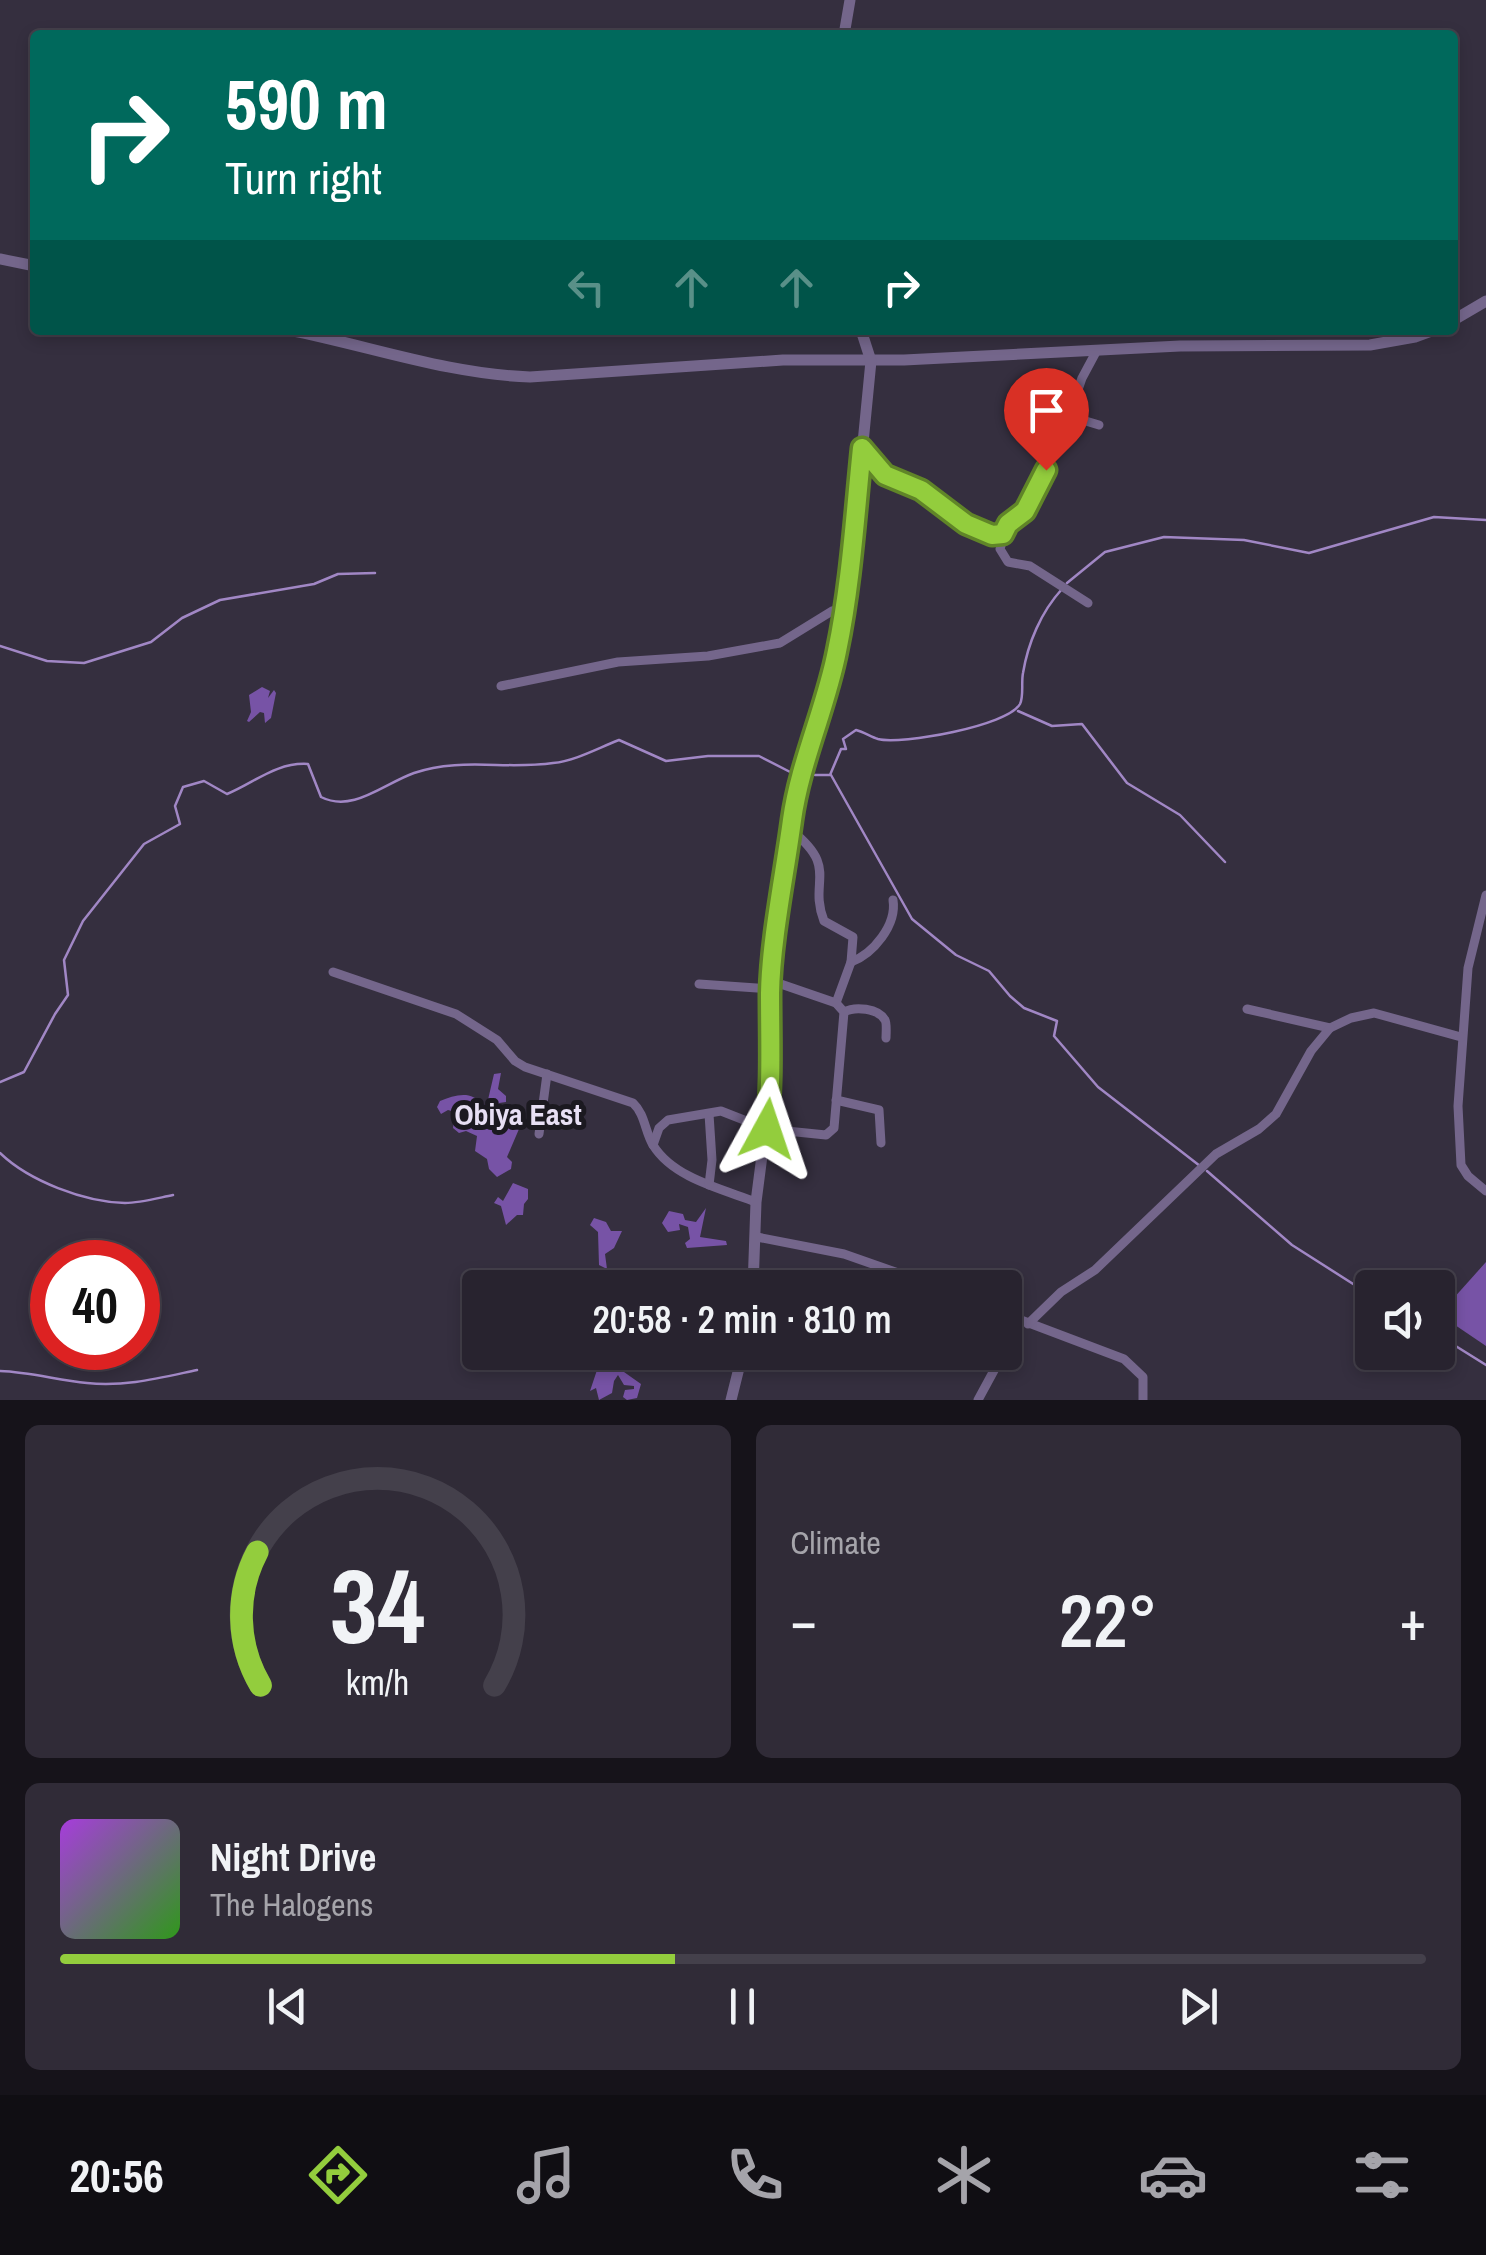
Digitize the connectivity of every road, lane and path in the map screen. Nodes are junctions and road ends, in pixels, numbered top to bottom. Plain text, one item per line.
1 (850, 0) edge
2 (845, 30) edge
3 (0, 259) edge
4 (30, 265) edge
5 (1486, 300) edge
6 (1458, 317) edge
7 (309, 335) edge
8 (863, 335) edge
9 (1422, 335) edge
10 (1097, 350) junction
11 (871, 361) junction
12 (1070, 416) junction
13 (1098, 425) dead end
14 (862, 448) junction
15 (998, 534) junction
16 (1088, 603) dead end
17 (844, 609) junction
18 (502, 686) dead end
19 (792, 830) junction
20 (1485, 898) edge
21 (892, 900) dead end
22 (851, 962) junction
23 (334, 972) dead end
24 (699, 984) dead end
25 (771, 985) junction
26 (836, 1003) junction
27 (1247, 1009) dead end
28 (844, 1012) junction
29 (1330, 1028) junction
30 (1462, 1037) junction
31 (886, 1038) dead end
32 (548, 1074) junction
33 (836, 1100) junction
34 (708, 1114) junction
35 (767, 1129) junction
36 (539, 1134) dead end
37 (881, 1143) dead end
38 (653, 1145) junction
39 (709, 1185) junction
40 (1486, 1191) edge
41 (756, 1202) junction
42 (757, 1237) junction
43 (754, 1270) edge
44 (892, 1270) edge
45 (1022, 1322) edge
46 (1025, 1323) junction
47 (1022, 1327) edge
48 (738, 1370) edge
49 (995, 1370) edge
50 (731, 1400) edge
51 (978, 1400) edge
52 (1143, 1400) edge

1 - 2 street
3 - 4 street
5 - 6 street
7 - 11 street
8 - 11 street
9 - 10 street
10 - 11 street
10 - 12 street
11 - 14 street
12 - 13 street
12 - 15 street
14 - 15 street
14 - 17 street
15 - 16 street
17 - 18 street
17 - 19 street
19 - 22 street
19 - 25 street
20 - 30 street
21 - 22 street
22 - 26 street
23 - 32 street
24 - 25 street
25 - 26 street
25 - 35 street
26 - 28 street
27 - 29 street
28 - 31 street
28 - 33 street
29 - 30 street
29 - 46 street
30 - 40 street
32 - 36 street
32 - 38 street
33 - 35 street
33 - 37 street
34 - 35 street
34 - 38 street
34 - 39 street
35 - 41 street
38 - 39 street
39 - 41 street
41 - 42 street
42 - 43 street
42 - 44 street
45 - 46 street
46 - 47 street
46 - 52 street
48 - 50 street
49 - 51 street

